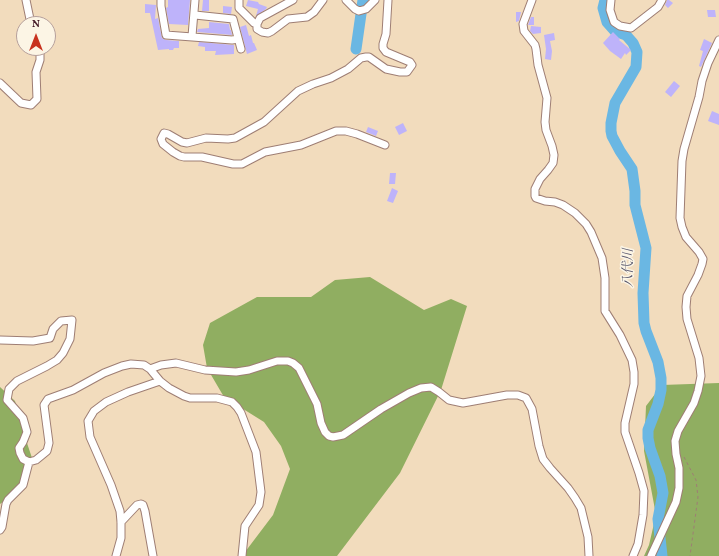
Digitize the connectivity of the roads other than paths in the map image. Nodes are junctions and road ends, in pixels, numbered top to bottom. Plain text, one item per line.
1 (26, 0) edge
2 (161, 0) edge
3 (195, 0) edge
4 (239, 0) edge
5 (293, 0) edge
6 (323, 0) edge
7 (346, 0) edge
8 (375, 0) edge
9 (388, 0) edge
10 (532, 0) edge
11 (611, 0) edge
12 (662, 0) edge
13 (194, 15) junction
14 (29, 16) edge
15 (257, 24) junction
16 (192, 36) junction
17 (238, 39) junction
18 (719, 40) edge
19 (241, 49) dead end
20 (40, 56) edge
21 (0, 83) edge
22 (385, 144) dead end
23 (0, 340) edge
24 (150, 369) junction
25 (160, 381) junction
26 (30, 462) junction
27 (122, 522) junction
28 (0, 530) edge
29 (116, 556) edge
30 (153, 556) edge
31 (242, 556) edge
32 (589, 556) edge
33 (633, 556) edge
34 (651, 556) edge

1 - 14 street
2 - 16 street
3 - 13 street
4 - 15 street
5 - 15 street
6 - 15 street
7 - 8 street
9 - 22 street
10 - 33 street
11 - 12 street
13 - 16 street
13 - 17 street
16 - 17 street
17 - 19 street
18 - 34 street
20 - 21 street
23 - 26 street
24 - 25 street
24 - 26 street
24 - 32 street
25 - 27 street
25 - 31 street
26 - 28 street
27 - 29 street
27 - 30 street

